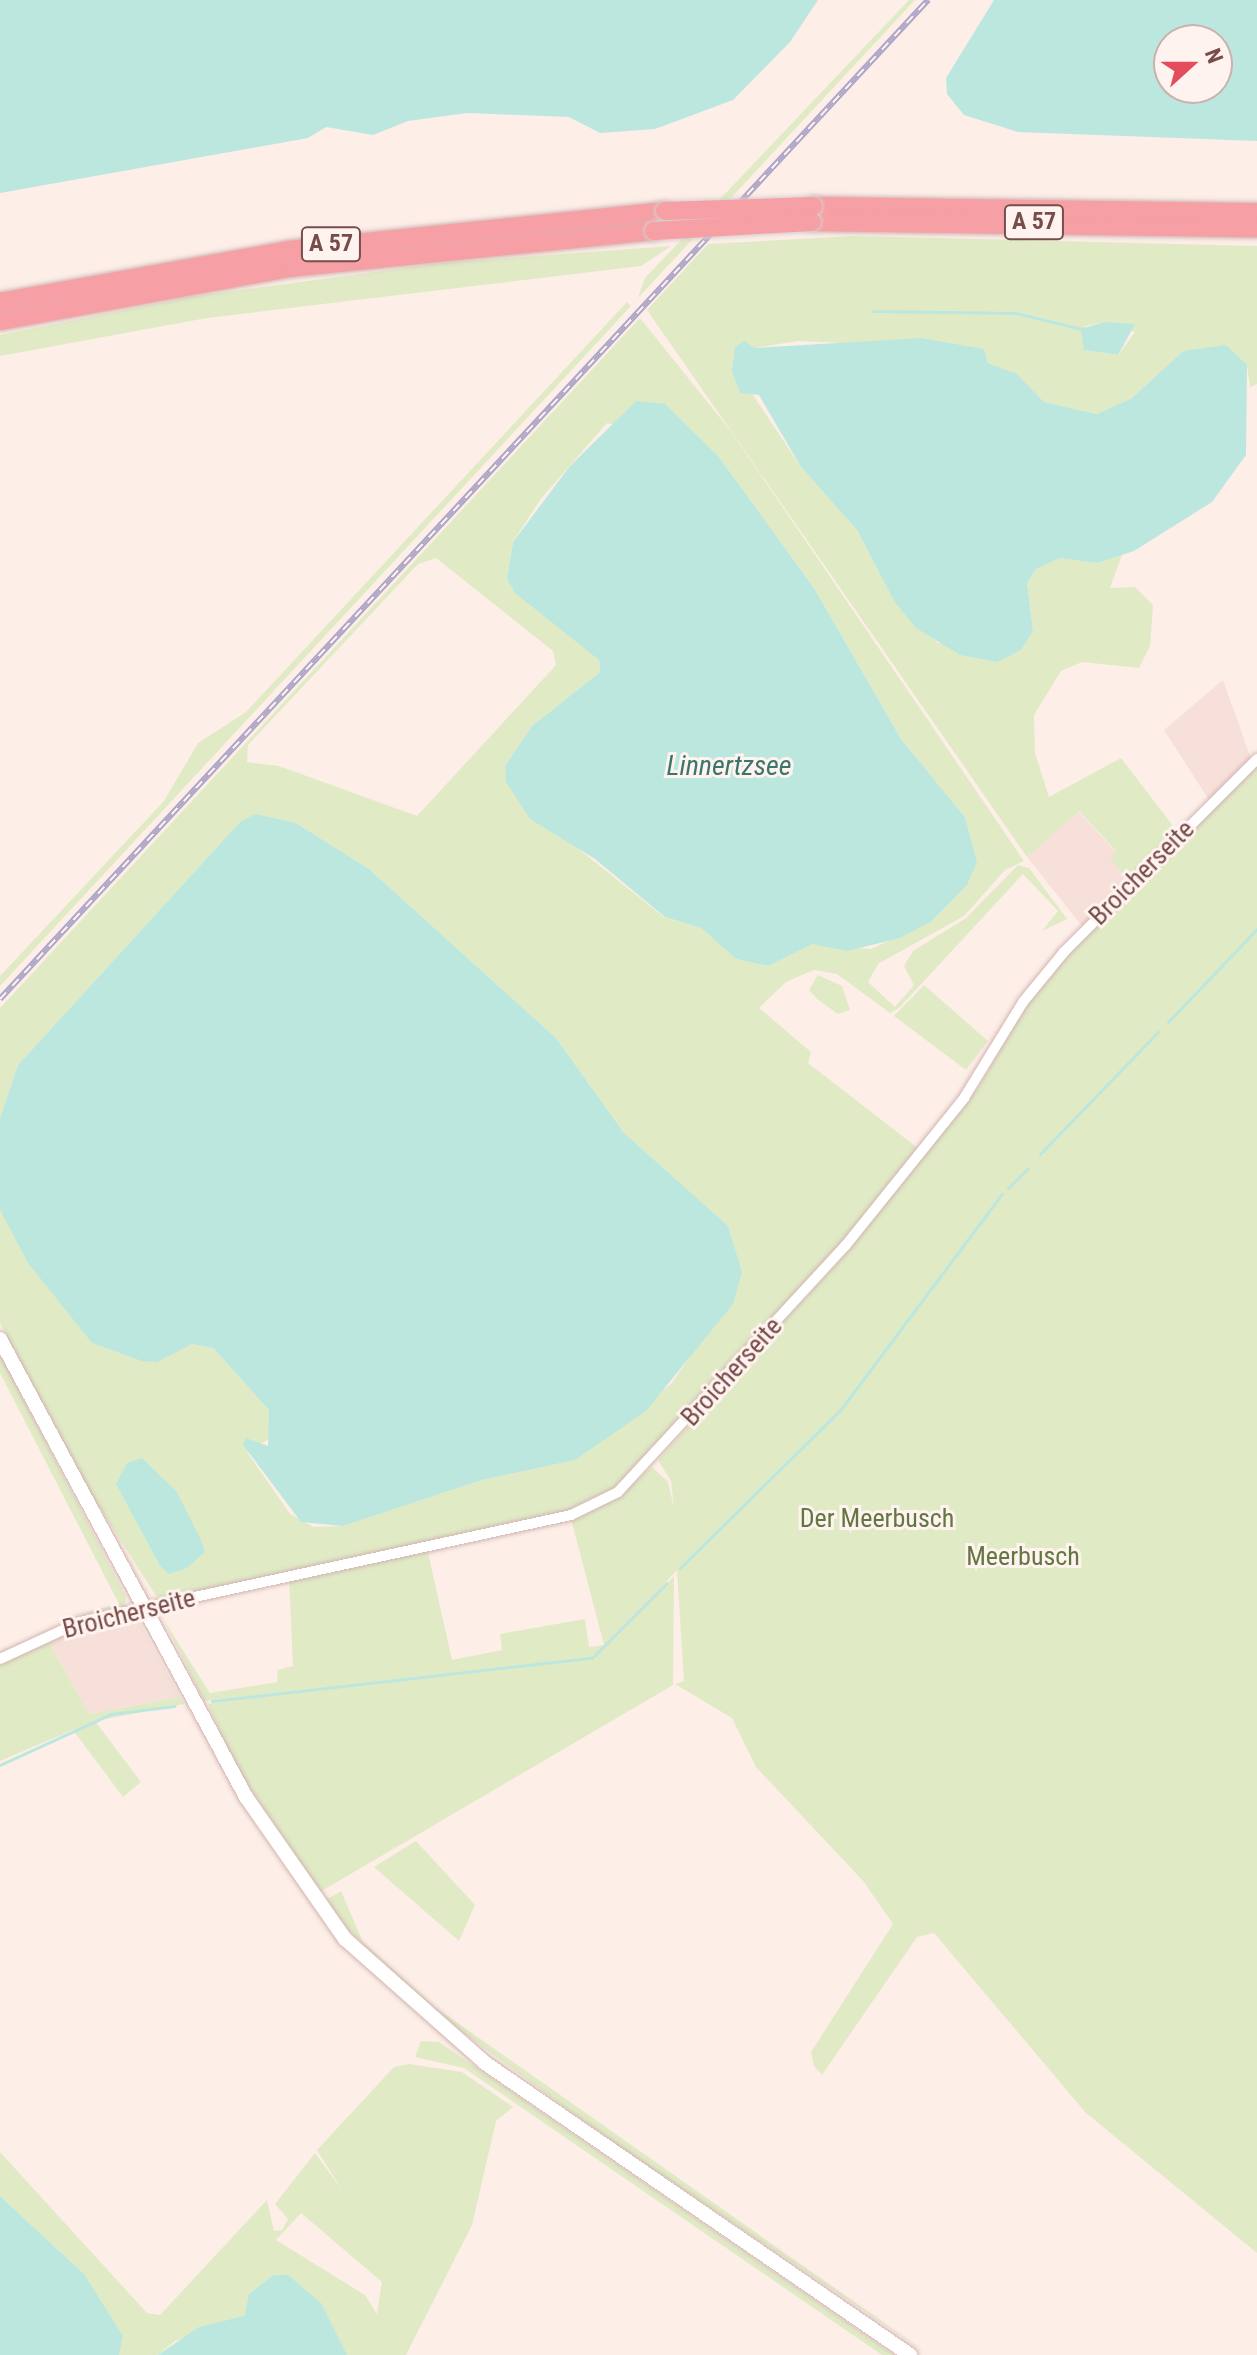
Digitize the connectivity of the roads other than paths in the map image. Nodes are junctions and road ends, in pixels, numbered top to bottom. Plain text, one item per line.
1 (1257, 212) edge
2 (812, 214) junction
3 (1257, 228) edge
4 (0, 302) edge
5 (0, 321) edge
6 (1257, 759) edge
7 (0, 1339) edge
8 (144, 1608) junction
9 (0, 1659) edge
10 (910, 2355) edge

1 - 2 highway, A 57
2 - 3 highway, A 57
2 - 4 highway, A 57, bridge
2 - 5 highway, A 57, bridge
6 - 8 street, Broicherseite
7 - 8 main road
8 - 9 street, Broicherseite
8 - 10 main road

